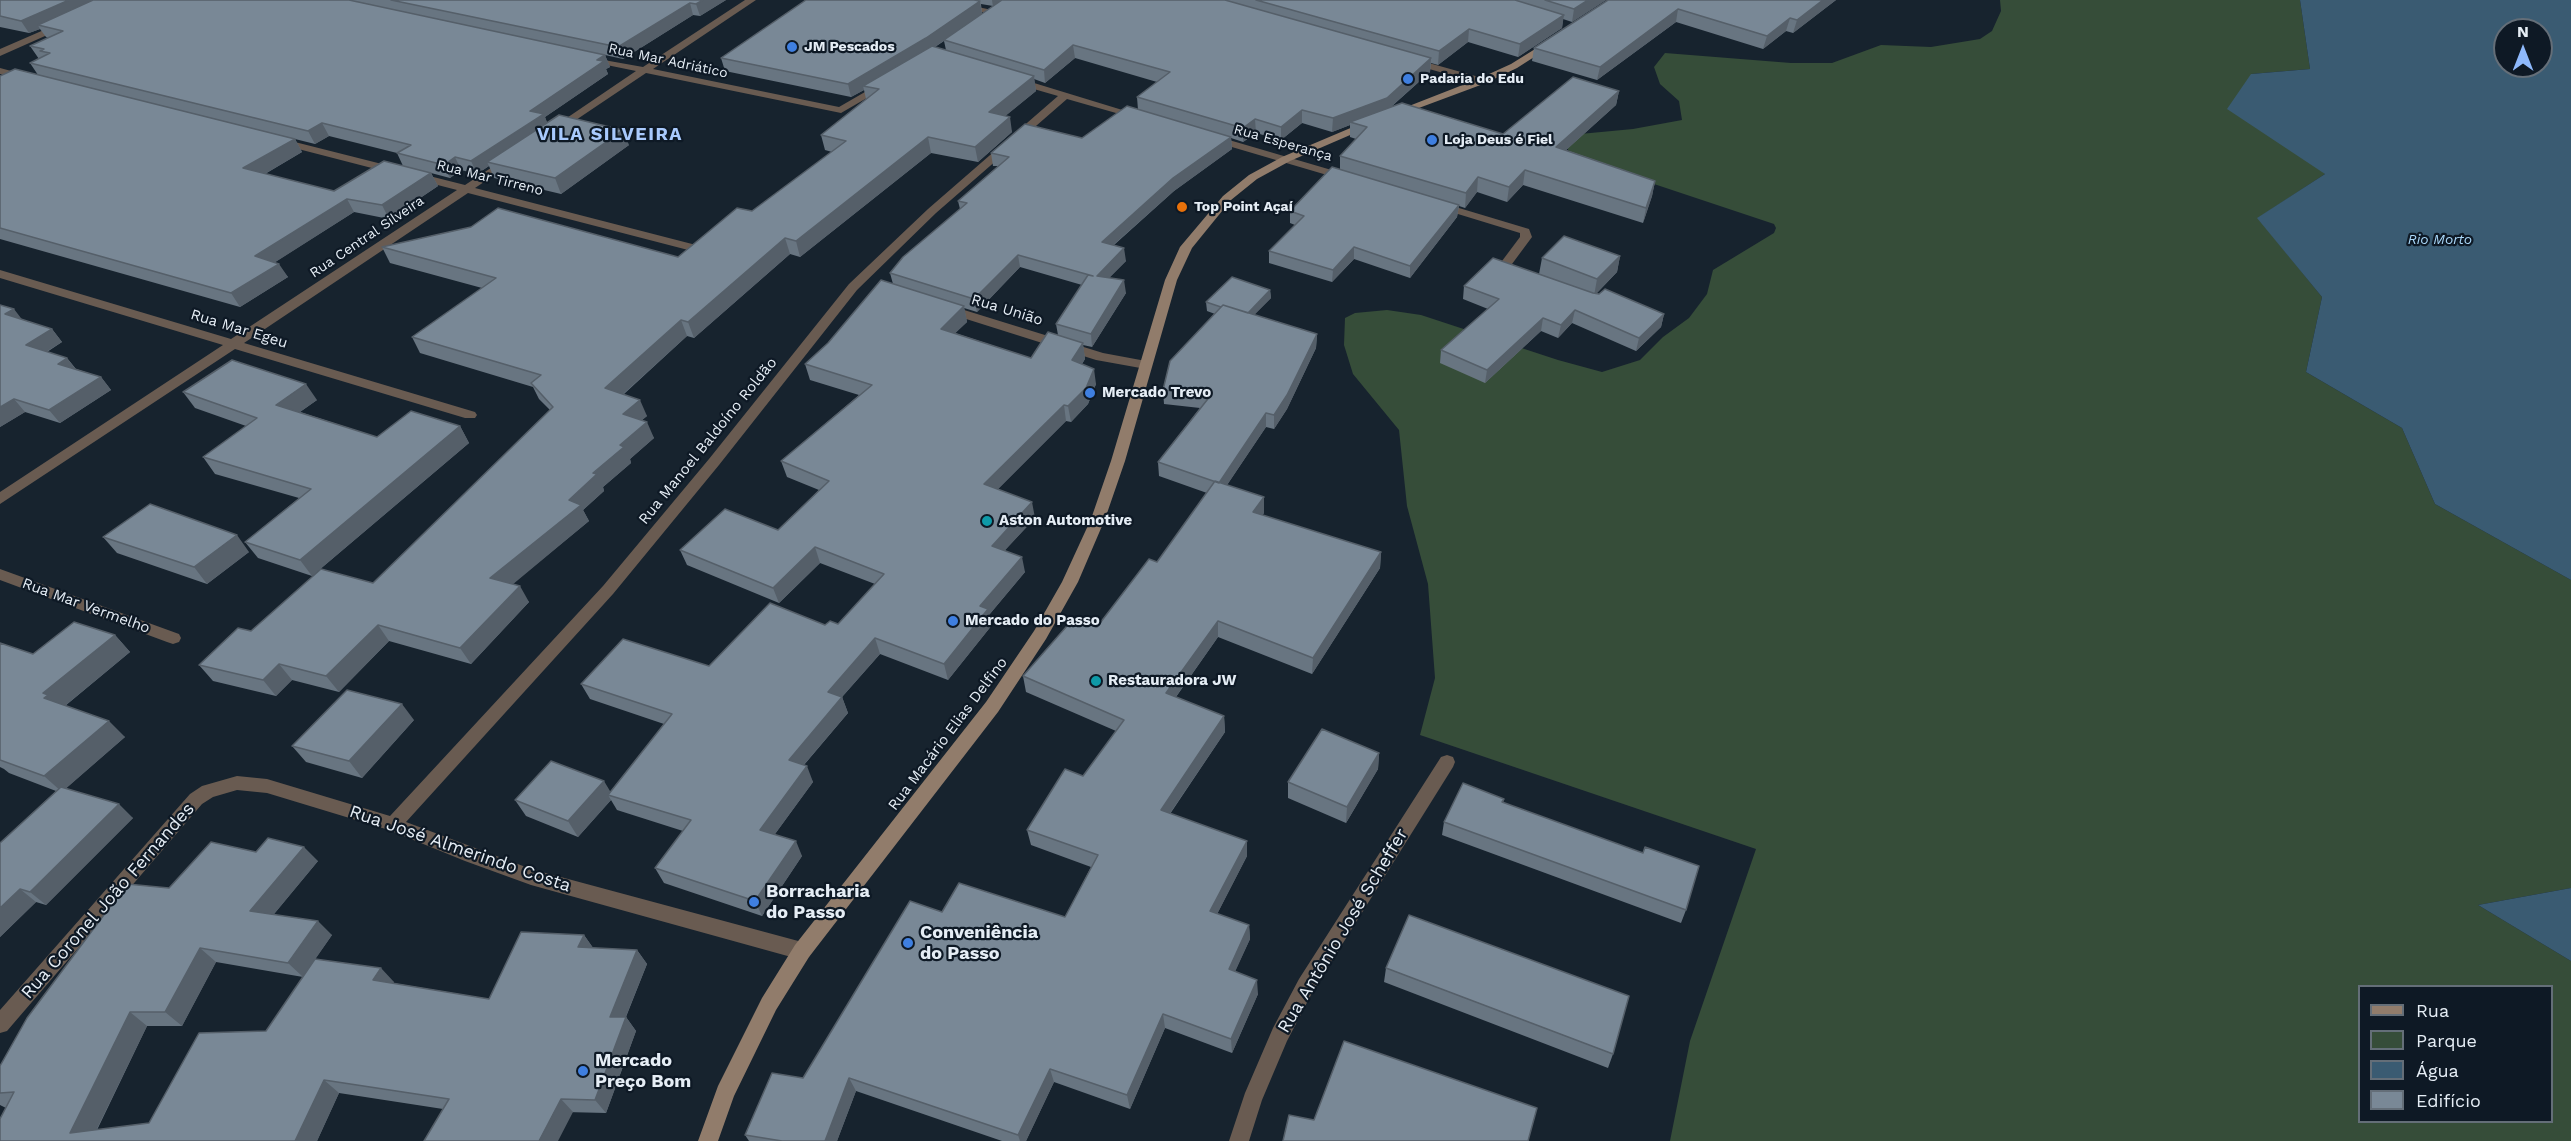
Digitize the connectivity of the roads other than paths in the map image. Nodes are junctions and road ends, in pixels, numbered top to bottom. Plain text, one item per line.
1 (751, 0) edge
2 (930, 0) edge
3 (996, 12) edge
4 (74, 19) edge
5 (1559, 37) edge
6 (0, 53) edge
7 (574, 55) edge
8 (1401, 58) edge
9 (645, 70) junction
10 (0, 71) edge
11 (1010, 79) edge
12 (35, 80) edge
13 (1482, 81) junction
14 (887, 84) edge
15 (1065, 95) junction
16 (1153, 121) edge
17 (1197, 133) edge
18 (546, 135) edge
19 (267, 138) edge
20 (517, 155) edge
21 (1286, 159) junction
22 (1365, 183) edge
23 (468, 188) junction
24 (1422, 200) edge
25 (692, 247) edge
26 (0, 274) edge
27 (1528, 276) edge
28 (936, 305) edge
29 (232, 344) junction
30 (1146, 365) junction
31 (470, 415) dead end
32 (0, 499) edge
33 (0, 574) edge
34 (173, 638) dead end
35 (1448, 762) dead end
36 (222, 786) joint
37 (393, 824) junction
38 (802, 951) junction
39 (0, 1024) edge
40 (708, 1141) edge
41 (1239, 1141) edge

1 - 9 street
2 - 3 street
4 - 6 street
5 - 13 main road, Rua Macário Elias Delfino
7 - 9 street, Rua Mar Adriático
8 - 13 street
9 - 14 street, Rua Mar Adriático
9 - 18 street
10 - 12 street
11 - 15 street
13 - 21 main road, Rua Macário Elias Delfino
15 - 16 street
15 - 37 street, Rua Manoel Baldoíno Roldão
17 - 21 street, Rua Esperança
19 - 23 street, Rua Mar Tirreno
20 - 23 street, Rua Central Silveira
21 - 22 street, Rua Esperança
21 - 30 main road, Rua Macário Elias Delfino
23 - 25 street, Rua Mar Tirreno
23 - 29 street, Rua Central Silveira
24 - 27 street
26 - 29 street, Rua Mar Egeu
28 - 30 street, Rua União
29 - 31 street, Rua Mar Egeu
29 - 32 street, Rua Central Silveira
30 - 38 main road, Rua Macário Elias Delfino
33 - 34 street, Rua Mar Vermelho
35 - 41 street, Rua Antônio José Scheffer
36 - 37 street, Rua José Almerindo Costa
36 - 39 street, Rua Coronel João Fernandes
37 - 38 street, Rua José Almerindo Costa
38 - 40 main road, Rua Macário Elias Delfino

